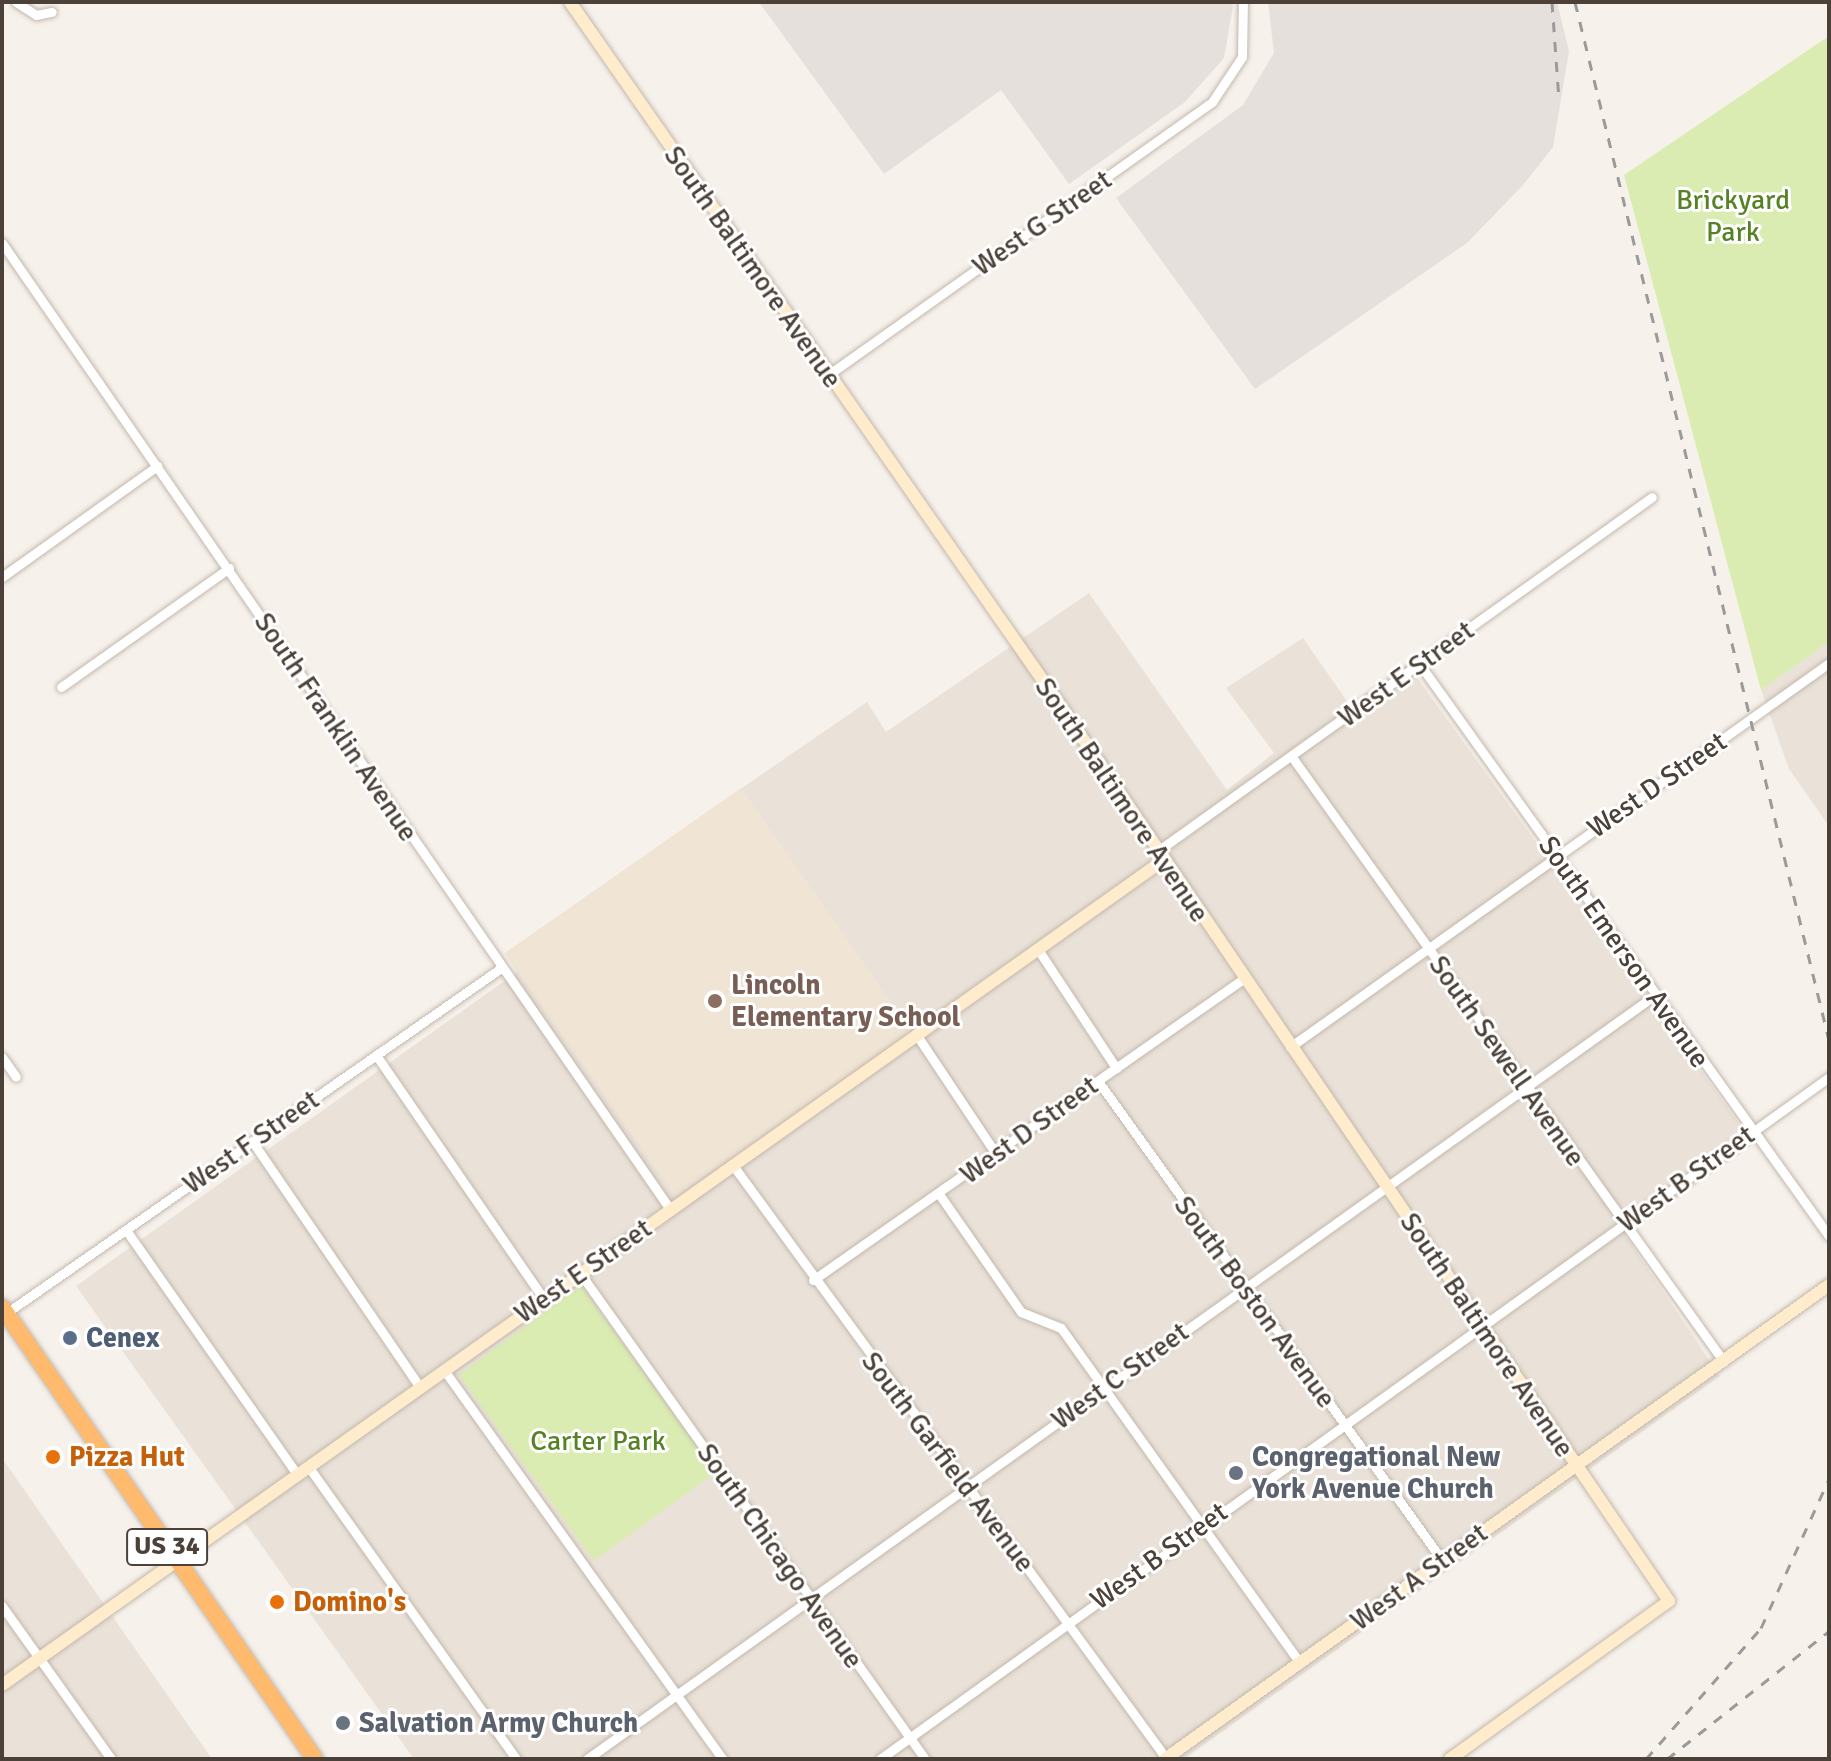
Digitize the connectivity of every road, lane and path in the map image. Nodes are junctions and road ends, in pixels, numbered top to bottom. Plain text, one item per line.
1 (16, 2) edge
2 (570, 2) edge
3 (1243, 2) edge
4 (52, 12) dead end
5 (2, 243) edge
6 (828, 375) junction
7 (157, 466) junction
8 (1652, 497) dead end
9 (229, 568) junction
10 (2, 577) edge
11 (1829, 664) edge
12 (1421, 666) junction
13 (61, 687) dead end
14 (1292, 757) junction
15 (1162, 854) junction
16 (1557, 855) junction
17 (1037, 948) junction
18 (1428, 949) junction
19 (501, 968) junction
20 (1243, 979) junction
21 (1655, 995) junction
22 (916, 1034) junction
23 (1290, 1047) junction
24 (376, 1055) junction
25 (2, 1057) edge
26 (1116, 1068) junction
27 (16, 1077) dead end
28 (1829, 1077) edge
29 (1098, 1081) junction
30 (1525, 1086) junction
31 (1752, 1132) junction
32 (252, 1141) junction
33 (996, 1154) junction
34 (732, 1164) junction
35 (1385, 1185) junction
36 (939, 1194) junction
37 (670, 1209) junction
38 (1623, 1224) junction
39 (126, 1230) junction
40 (1829, 1236) edge
41 (580, 1273) junction
42 (813, 1280) junction
43 (1829, 1285) edge
44 (1243, 1287) junction
45 (544, 1299) junction
46 (3, 1312) edge
47 (1480, 1326) junction
48 (1724, 1362) junction
49 (444, 1370) junction
50 (420, 1387) junction
51 (1105, 1387) junction
52 (1343, 1424) junction
53 (1577, 1467) junction
54 (302, 1470) junction
55 (970, 1485) junction
56 (1203, 1524) junction
57 (176, 1560) junction
58 (1442, 1560) junction
59 (809, 1601) junction
60 (2, 1606) edge
61 (1068, 1622) junction
62 (39, 1658) junction
63 (1300, 1663) junction
64 (2, 1685) edge
65 (676, 1695) junction
66 (910, 1738) junction
67 (309, 1757) edge
68 (1166, 1758) edge
69 (111, 1759) edge
70 (516, 1759) edge
71 (587, 1759) edge
72 (722, 1759) edge
73 (880, 1759) edge
74 (925, 1759) edge
75 (1450, 1759) edge

1 - 4 street
2 - 6 street, South Baltimore Avenue
3 - 6 street, West G Street
5 - 7 street, South Franklin Avenue
6 - 15 street, South Baltimore Avenue
7 - 9 street, South Franklin Avenue
7 - 10 street
8 - 12 street, West E Street
9 - 13 street
9 - 19 street, South Franklin Avenue
11 - 16 street, West D Street
12 - 14 street, West E Street
12 - 16 street, South Emerson Avenue
14 - 15 street, West E Street
14 - 18 street, South Sewell Avenue
15 - 17 street, West E Street
15 - 20 street, South Baltimore Avenue
16 - 18 street, West D Street
16 - 21 street, South Emerson Avenue
17 - 22 street, West E Street
17 - 26 street
18 - 23 street, West D Street
18 - 30 street, South Sewell Avenue
19 - 24 street, West F Street
19 - 37 street, South Franklin Avenue
20 - 23 street, South Baltimore Avenue
20 - 26 street, West D Street
21 - 30 street, West C Street
21 - 31 street, South Emerson Avenue
22 - 33 street
22 - 34 street, West E Street
23 - 35 street, South Baltimore Avenue
24 - 32 street, West F Street
24 - 45 street
25 - 27 street
26 - 29 street, West D Street
28 - 31 street, West B Street
29 - 33 street, West D Street
29 - 44 street, South Boston Avenue
30 - 35 street, West C Street
30 - 38 street, South Sewell Avenue
31 - 38 street, West B Street
31 - 40 street, South Emerson Avenue
32 - 39 street, West F Street
32 - 50 street
33 - 36 street, West D Street
34 - 37 street, West E Street
34 - 42 street, South Garfield Avenue
35 - 44 street, West C Street
35 - 47 street, South Baltimore Avenue
36 - 42 street, West D Street
36 - 51 street
37 - 41 street, West E Street
38 - 47 street, West B Street
38 - 48 street, South Sewell Avenue
39 - 46 street, West F Street
39 - 54 street
41 - 45 street, West E Street
41 - 59 street, South Chicago Avenue
42 - 55 street, South Garfield Avenue
43 - 48 street, West A Street
44 - 51 street, West C Street
44 - 52 street, South Boston Avenue
45 - 49 street, West E Street
46 - 57 highway, US 34
47 - 52 street, West B Street
47 - 53 street, South Baltimore Avenue
48 - 53 street, West A Street
49 - 50 street, West E Street
49 - 65 street
50 - 54 street, West E Street
51 - 55 street, West C Street
51 - 56 street
52 - 56 street, West B Street
52 - 58 street, South Boston Avenue
53 - 58 street, West A Street
53 - 75 street, South Baltimore Avenue
54 - 57 street, West E Street
54 - 70 street
55 - 59 street, West C Street
55 - 61 street, South Garfield Avenue
56 - 61 street, West B Street
56 - 63 street
57 - 62 street, West E Street
57 - 67 highway, US 34
58 - 63 street, West A Street
59 - 65 street, West C Street
59 - 66 street, South Chicago Avenue
60 - 62 street
61 - 66 street, West B Street
61 - 68 street, South Garfield Avenue
62 - 64 street, West E Street
62 - 69 street
63 - 68 street, West A Street
65 - 71 street, West C Street
65 - 72 street
66 - 73 street, West B Street
66 - 74 street, South Chicago Avenue

